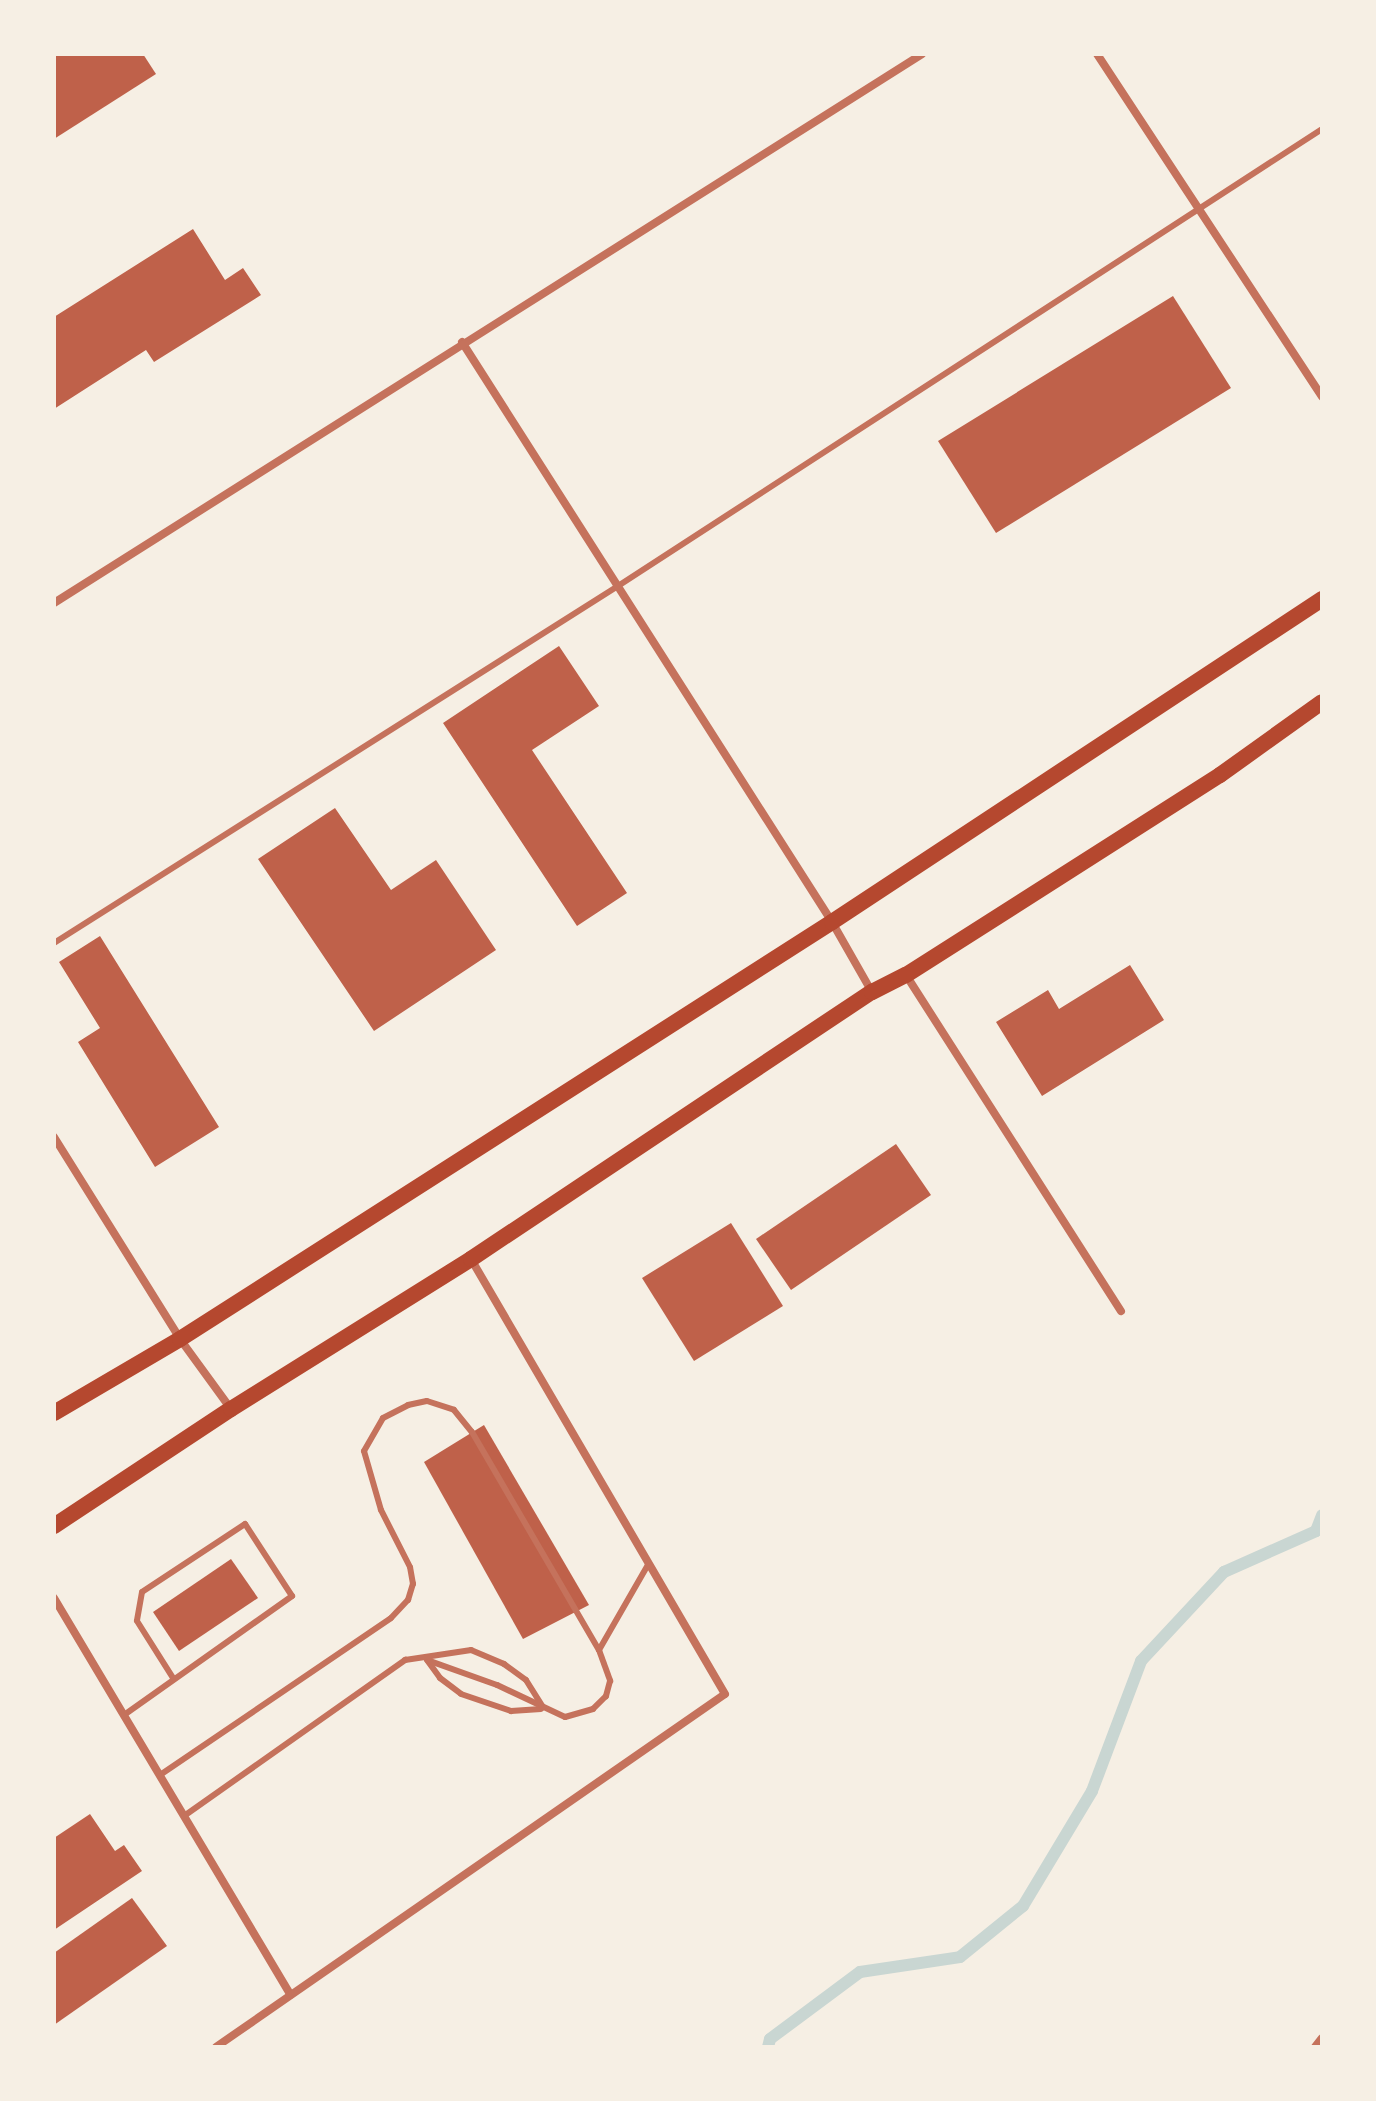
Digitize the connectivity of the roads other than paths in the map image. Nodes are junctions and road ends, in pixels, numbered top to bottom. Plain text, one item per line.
1 (922, 54) edge
2 (1097, 54) edge
3 (1322, 129) edge
4 (1198, 212) junction
5 (462, 342) junction
6 (1322, 397) edge
7 (618, 586) junction
8 (1322, 599) edge
9 (54, 603) edge
10 (1322, 702) edge
11 (832, 922) junction
12 (54, 943) edge
13 (906, 975) junction
14 (872, 992) junction
15 (54, 1137) edge
16 (471, 1259) junction
17 (1121, 1311) dead end
18 (180, 1339) junction
19 (231, 1409) junction
20 (54, 1413) edge
21 (54, 1526) edge
22 (649, 1563) junction
23 (54, 1598) edge
24 (599, 1650) junction
25 (427, 1660) junction
26 (173, 1678) junction
27 (545, 1709) junction
28 (124, 1715) junction
29 (160, 1775) junction
30 (184, 1816) junction
31 (291, 1995) junction
32 (1322, 2038) edge
33 (216, 2047) edge
34 (1315, 2047) edge

1 - 5 street
2 - 4 street
3 - 4 lane
4 - 6 street
4 - 7 lane
5 - 7 street
5 - 9 street
7 - 11 street
7 - 12 lane
8 - 11 main road
10 - 13 main road
11 - 14 street
11 - 18 main road
13 - 14 main road
13 - 17 street
14 - 16 main road
15 - 18 street
16 - 19 main road
16 - 22 street
18 - 19 street
18 - 20 main road
19 - 21 main road
22 - 24 lane
22 - 31 street
23 - 28 street
24 - 27 lane
24 - 29 lane
25 - 27 lane
25 - 27 lane
25 - 27 lane
25 - 30 lane
26 - 26 lane
26 - 28 lane
28 - 29 street
29 - 30 street
30 - 31 street
31 - 33 street
32 - 34 street

